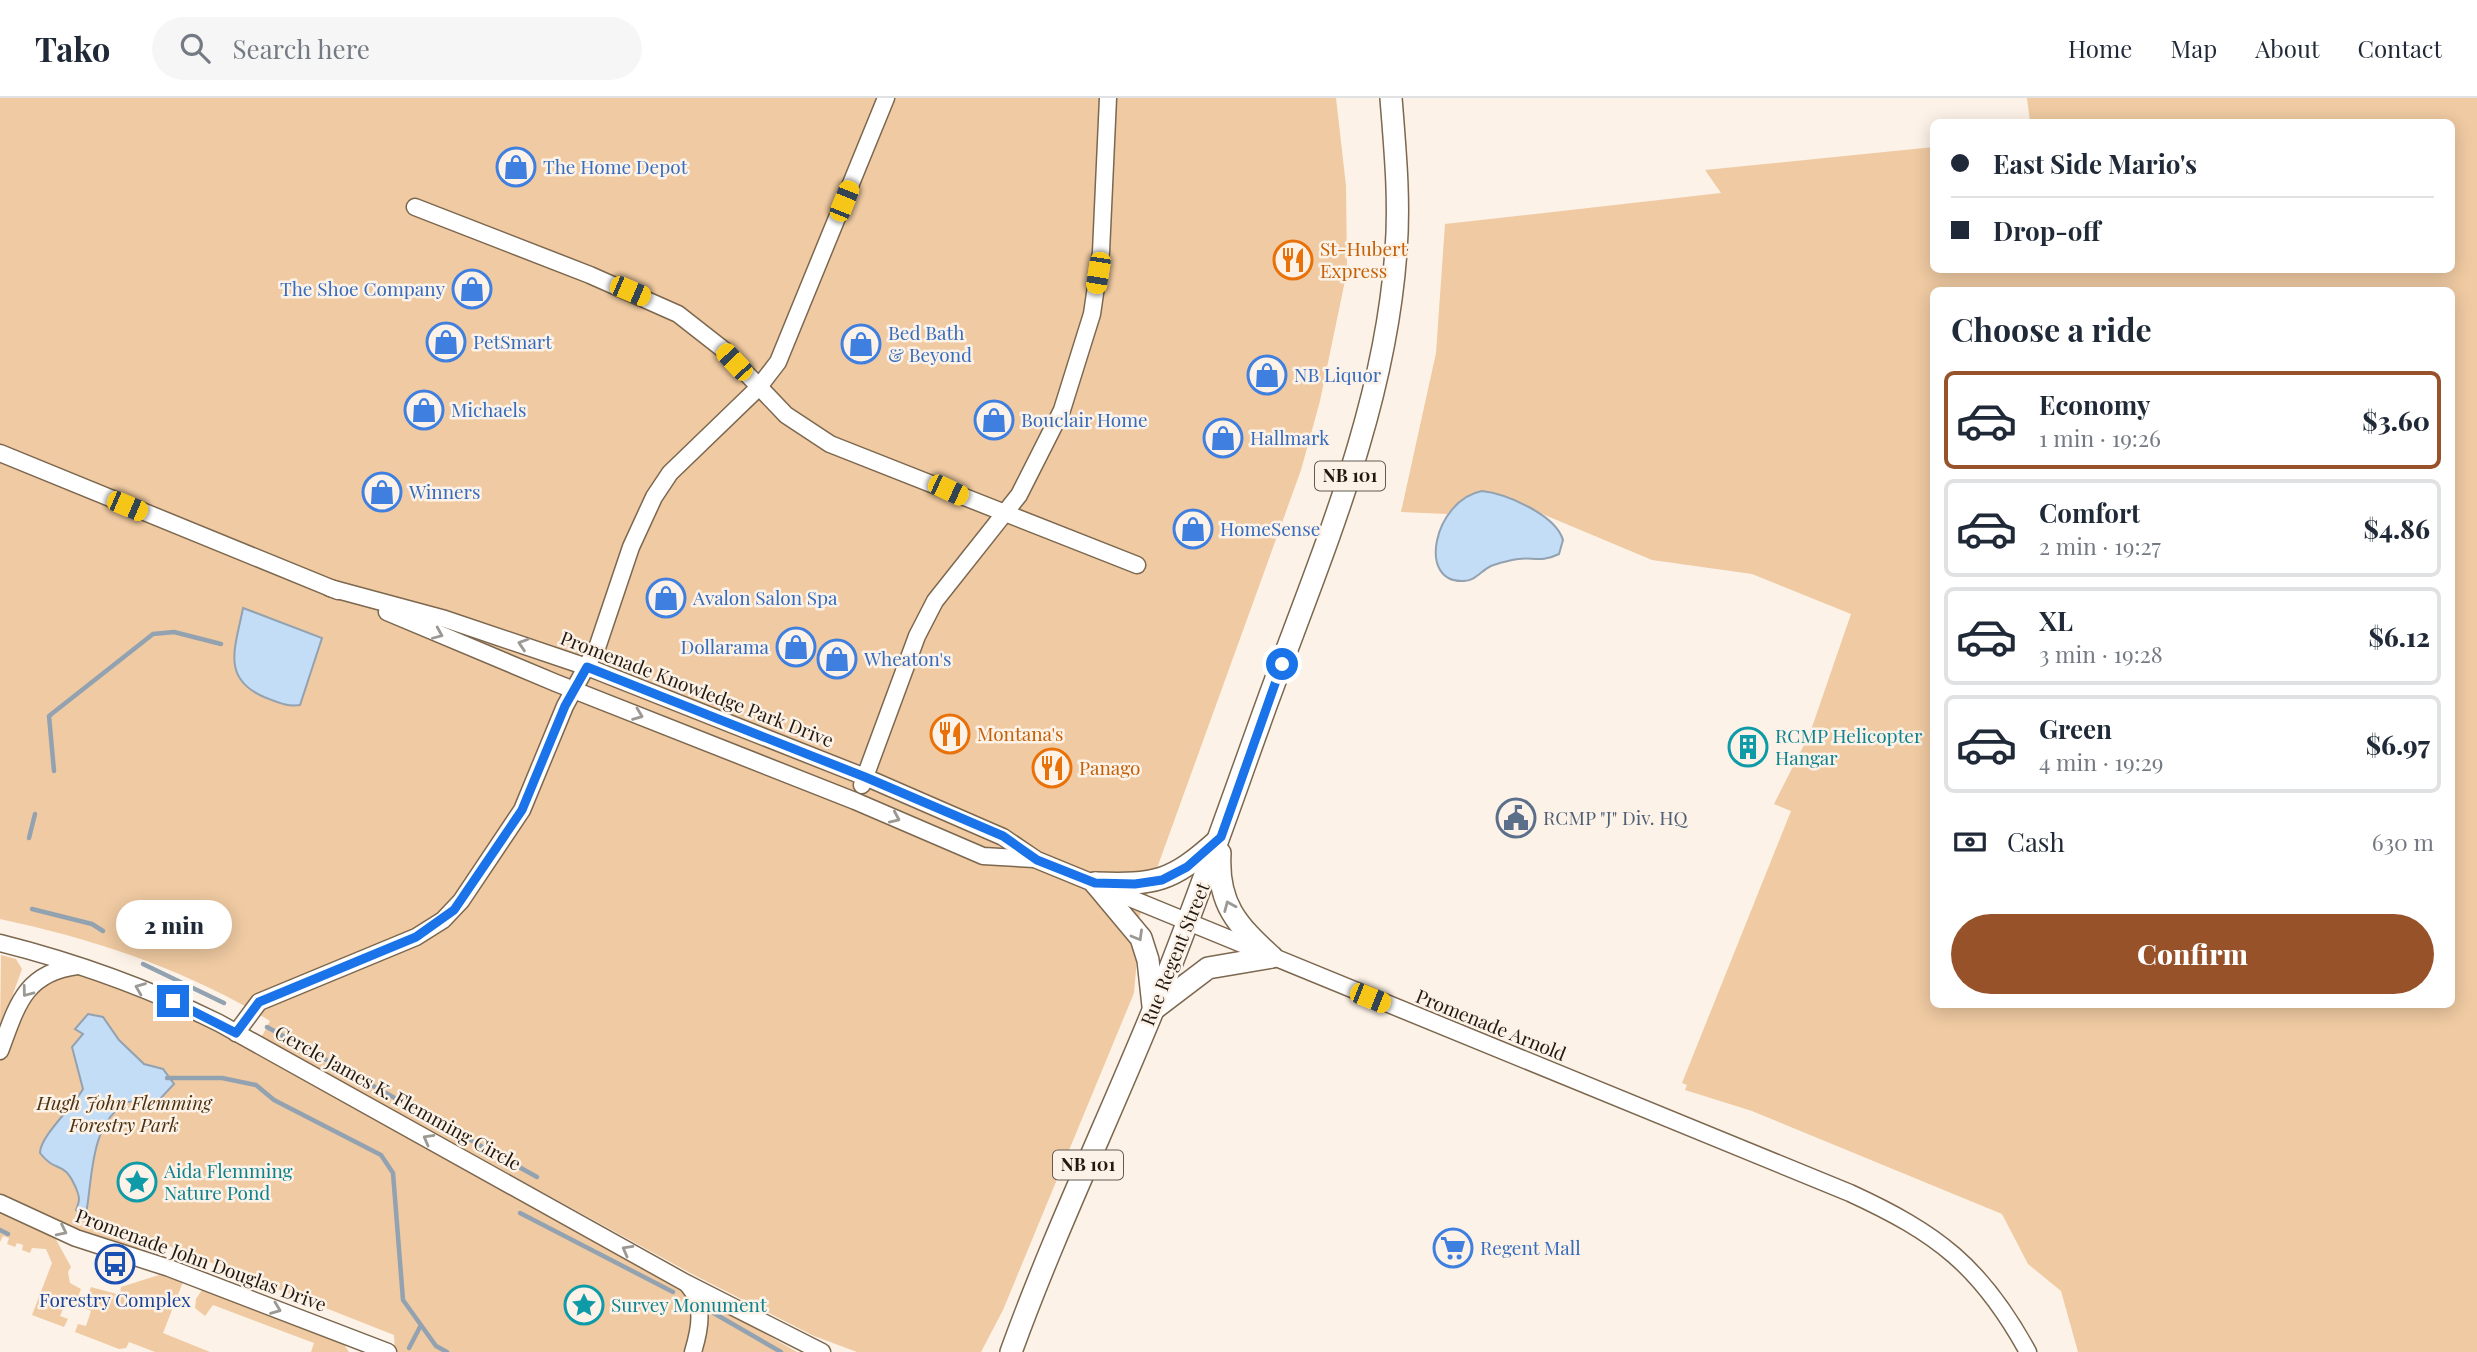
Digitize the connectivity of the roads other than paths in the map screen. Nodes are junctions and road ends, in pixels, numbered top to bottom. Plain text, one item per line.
1 (886, 98) edge
2 (1108, 98) edge
3 (1391, 98) edge
4 (415, 207) dead end
5 (758, 388) junction
6 (0, 453) edge
7 (1006, 513) junction
8 (1138, 565) dead end
9 (330, 588) junction
10 (587, 667) junction
11 (575, 691) junction
12 (865, 777) junction
13 (855, 801) junction
14 (1221, 837) junction
15 (1037, 860) junction
16 (1095, 883) junction
17 (1188, 922) junction
18 (0, 943) edge
19 (1272, 957) junction
20 (83, 965) junction
21 (1154, 1009) junction
22 (236, 1033) junction
23 (0, 1051) edge
24 (0, 1203) edge
25 (686, 1283) junction
26 (1022, 1321) junction
27 (388, 1352) edge
28 (693, 1352) edge
29 (822, 1352) edge
30 (996, 1352) edge
31 (1011, 1352) edge
32 (2028, 1352) edge

1 - 5 street
2 - 7 street
3 - 14 main road, Rue Regent Street / NB 101
4 - 5 street
5 - 7 street
5 - 10 street
6 - 9 street, Promenade Knowledge Park Drive
7 - 8 street
7 - 12 street
10 -> 9 street, Promenade Knowledge Park Drive
9 -> 11 street, Promenade Knowledge Park Drive
10 - 11 street
10 - 12 street, Promenade Knowledge Park Drive
11 -> 13 street, Promenade Knowledge Park Drive
11 - 22 street
12 - 13 street
12 - 15 street, Promenade Knowledge Park Drive
13 -> 15 street, Promenade Knowledge Park Drive
14 - 16 main road
14 - 17 main road, Rue Regent Street / NB 101
19 -> 14 main road
15 - 16 street, Promenade Knowledge Park Drive
16 - 17 street, Promenade Knowledge Park Drive
16 -> 21 main road
17 - 19 street, Promenade Arnold
17 - 21 main road, Rue Regent Street / NB 101
18 - 20 street, Cercle James K. Flemming Circle
19 - 21 main road
19 - 32 street, Promenade Arnold
22 -> 20 street, Cercle James K. Flemming Circle
20 -> 23 street
21 - 26 main road, Rue Regent Street / NB 101
25 -> 22 street, Cercle James K. Flemming Circle
24 -> 27 street, Promenade John Douglas Drive
25 - 28 street
25 - 29 street, Cercle James K. Flemming Circle
26 - 30 main road
26 - 31 main road, Rue Regent Street / NB 101

